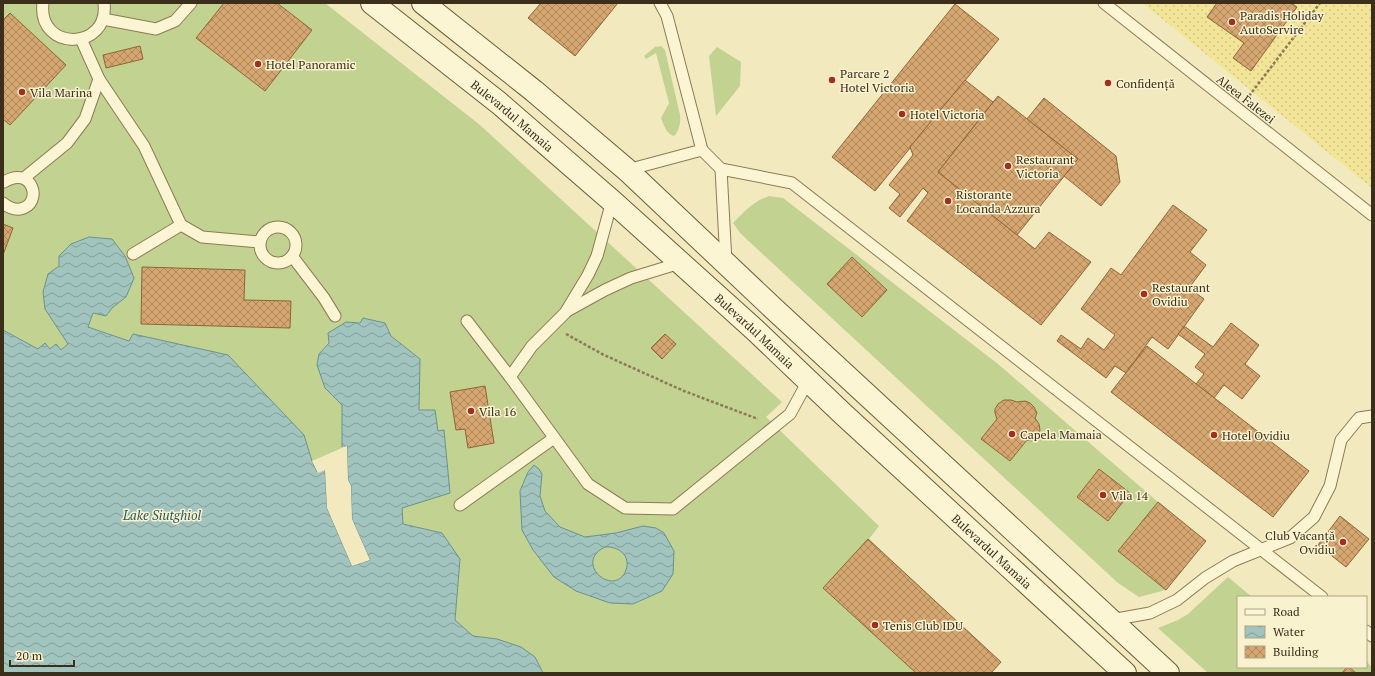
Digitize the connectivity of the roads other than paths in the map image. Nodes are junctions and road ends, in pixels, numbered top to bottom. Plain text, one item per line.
1 (43, 3) edge
2 (104, 3) edge
3 (191, 3) edge
4 (372, 3) edge
5 (423, 3) edge
6 (660, 3) edge
7 (1104, 3) edge
8 (103, 19) junction
9 (81, 39) junction
10 (99, 79) junction
11 (702, 150) junction
12 (721, 169) junction
13 (627, 170) junction
14 (24, 178) junction
15 (3, 180) edge
16 (612, 201) junction
17 (3, 202) edge
18 (1372, 215) edge
19 (181, 225) junction
20 (260, 242) junction
21 (133, 254) dead end
22 (292, 256) junction
23 (680, 263) junction
24 (726, 263) junction
25 (565, 312) junction
26 (335, 316) dead end
27 (467, 321) dead end
28 (510, 378) junction
29 (808, 381) junction
30 (1372, 416) edge
31 (554, 438) junction
32 (460, 505) dead end
33 (1261, 549) junction
34 (1321, 596) edge
35 (1110, 620) junction
36 (1125, 673) edge
37 (1168, 673) edge

1 - 9 lane
2 - 8 lane
3 - 8 lane
4 - 16 main road, Bulevardul Mamaia
5 - 13 main road
6 - 11 lane
7 - 18 lane, Aleea Falezei
8 - 9 lane
9 - 10 lane
10 - 14 lane
10 - 19 lane
11 - 12 lane
11 - 13 lane
12 - 24 lane
12 - 33 lane
13 - 24 main road
14 - 15 lane
14 - 17 lane
16 - 23 main road, Bulevardul Mamaia
16 - 25 lane
19 - 20 lane
19 - 21 lane
20 - 22 lane
20 - 22 lane
22 - 26 lane
23 - 25 lane
23 - 29 main road, Bulevardul Mamaia
24 - 35 main road
25 - 28 lane
27 - 28 lane
28 - 31 lane
29 - 31 lane
29 - 36 main road, Bulevardul Mamaia
30 - 33 lane
31 - 32 lane
33 - 34 lane
33 - 35 lane
35 - 37 main road

